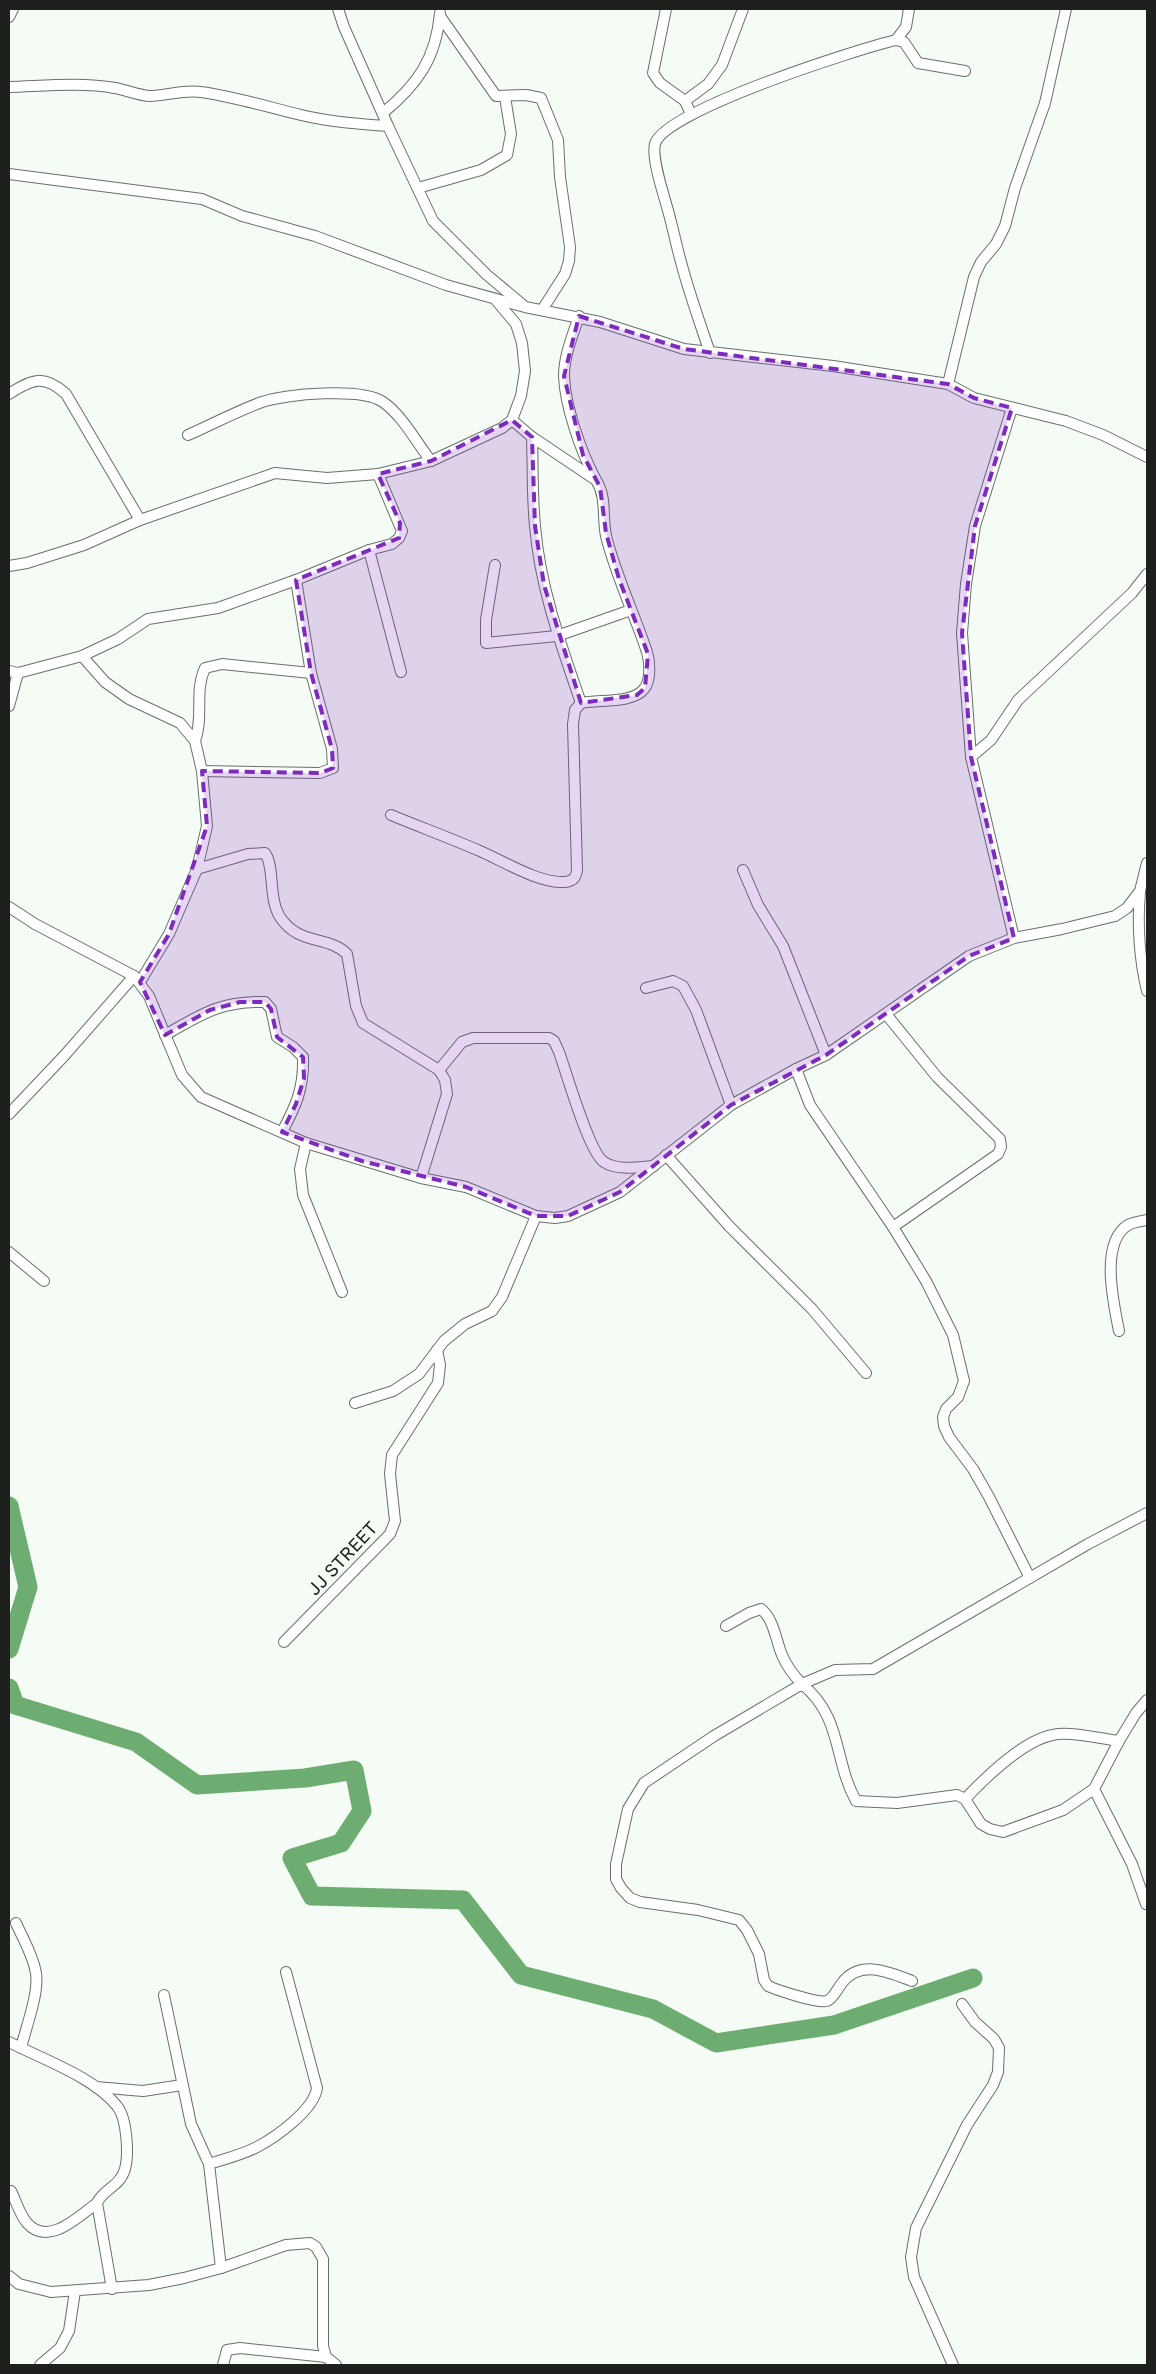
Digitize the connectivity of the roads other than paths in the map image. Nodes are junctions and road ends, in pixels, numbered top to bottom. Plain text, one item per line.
1 (13, 9) edge
2 (338, 9) edge
3 (666, 9) edge
4 (743, 9) edge
5 (909, 9) edge
6 (1066, 9) edge
7 (440, 12) edge
8 (9, 17) edge
9 (896, 40) junction
10 (965, 71) dead end
11 (9, 87) edge
12 (505, 97) junction
13 (685, 101) junction
14 (384, 113) junction
15 (691, 114) junction
16 (388, 126) junction
17 (9, 174) edge
18 (418, 188) junction
19 (495, 299) junction
20 (526, 307) junction
21 (542, 310) junction
22 (579, 316) junction
23 (710, 353) junction
24 (948, 384) junction
25 (9, 394) edge
26 (1012, 408) junction
27 (512, 420) junction
28 (188, 434) dead end
29 (532, 438) junction
30 (1147, 457) edge
31 (431, 461) junction
32 (378, 474) junction
33 (596, 480) junction
34 (140, 520) junction
35 (369, 550) junction
36 (495, 565) dead end
37 (9, 566) edge
38 (1147, 574) edge
39 (296, 580) junction
40 (631, 610) junction
41 (557, 636) junction
42 (82, 656) junction
43 (13, 672) edge
44 (401, 672) dead end
45 (311, 673) junction
46 (582, 703) junction
47 (9, 706) edge
48 (195, 741) junction
49 (971, 757) junction
50 (202, 771) junction
51 (391, 815) dead end
52 (1147, 863) edge
53 (197, 869) junction
54 (743, 870) dead end
55 (1140, 892) junction
56 (9, 907) edge
57 (1014, 938) junction
58 (137, 979) junction
59 (646, 988) dead end
60 (1147, 991) edge
61 (886, 1014) junction
62 (165, 1034) junction
63 (826, 1055) junction
64 (796, 1069) junction
65 (439, 1070) junction
66 (730, 1105) junction
67 (9, 1114) edge
68 (282, 1132) junction
69 (306, 1143) junction
70 (666, 1155) junction
71 (654, 1166) junction
72 (421, 1178) junction
73 (536, 1216) junction
74 (1147, 1220) edge
75 (893, 1228) junction
76 (9, 1252) edge
77 (44, 1281) dead end
78 (342, 1292) dead end
79 (1119, 1331) dead end
80 (437, 1350) junction
81 (866, 1373) dead end
82 (355, 1403) dead end
83 (1146, 1518) edge
84 (1030, 1578) junction
85 (726, 1626) dead end
86 (284, 1642) dead end
87 (802, 1684) junction
88 (1147, 1700) edge
89 (1120, 1741) junction
90 (1094, 1789) junction
91 (965, 1799) junction
92 (1146, 1904) dead end
93 (16, 1922) dead end
94 (286, 1972) dead end
95 (912, 1981) dead end
96 (164, 1994) dead end
97 (962, 2004) dead end
98 (9, 2042) edge
99 (21, 2048) junction
100 (182, 2085) junction
101 (96, 2087) junction
102 (209, 2164) junction
103 (12, 2191) dead end
104 (97, 2203) junction
105 (220, 2268) junction
106 (9, 2276) edge
107 (112, 2289) junction
108 (75, 2291) junction
109 (326, 2357) junction
110 (40, 2365) edge
111 (223, 2365) edge
112 (336, 2365) edge
113 (952, 2365) edge

1 - 8 street
2 - 14 street
3 - 13 street
4 - 13 street
5 - 9 street
6 - 24 street
7 - 12 street
7 - 14 street
9 - 10 street
9 - 15 street
11 - 16 street
12 - 18 street
12 - 21 street
13 - 15 street
14 - 16 street
15 - 23 street
16 - 18 street
17 - 19 street
18 - 20 street
19 - 20 street
19 - 27 street
20 - 21 street
21 - 22 street
22 - 23 street
22 - 33 street
23 - 24 street
24 - 26 street
25 - 34 street
26 - 30 street
26 - 49 street
27 - 29 street
27 - 31 street
28 - 31 street
29 - 33 street
29 - 41 street
31 - 32 street
32 - 34 street
32 - 35 street
33 - 40 street
34 - 37 street
35 - 39 street
35 - 44 street
36 - 41 street
38 - 49 street
39 - 42 street
39 - 45 street
40 - 41 street
40 - 46 street
41 - 46 street
42 - 43 street
42 - 48 street
43 - 47 street
45 - 48 street
45 - 50 street
46 - 51 street
48 - 50 street
49 - 57 street
50 - 53 street
52 - 55 street
53 - 58 street
53 - 65 street
54 - 63 street
55 - 57 street
55 - 60 street
56 - 58 street
57 - 61 street
58 - 62 street
58 - 67 street
59 - 66 street
61 - 63 street
61 - 75 street
62 - 68 street
62 - 68 street
63 - 64 street
64 - 66 street
64 - 75 street
65 - 71 street
65 - 72 street
66 - 70 street
68 - 69 street
69 - 72 street
69 - 78 street
70 - 71 street
70 - 81 street
71 - 73 street
72 - 73 street
73 - 80 street
74 - 79 street
75 - 84 street
76 - 77 street
80 - 82 street
80 - 86 street, JJ STREET
83 - 84 street
84 - 87 street
85 - 87 street
87 - 91 street
87 - 95 street
88 - 89 street
89 - 90 street
89 - 91 street
90 - 91 street
90 - 92 street
93 - 99 street
94 - 102 street
96 - 100 street
97 - 113 street
98 - 99 street
99 - 101 street
100 - 101 street
100 - 102 street
101 - 104 street
102 - 105 street
103 - 104 street
104 - 107 street
105 - 107 street
105 - 109 street
106 - 108 street
107 - 108 street
108 - 110 street
109 - 111 street
109 - 112 street

